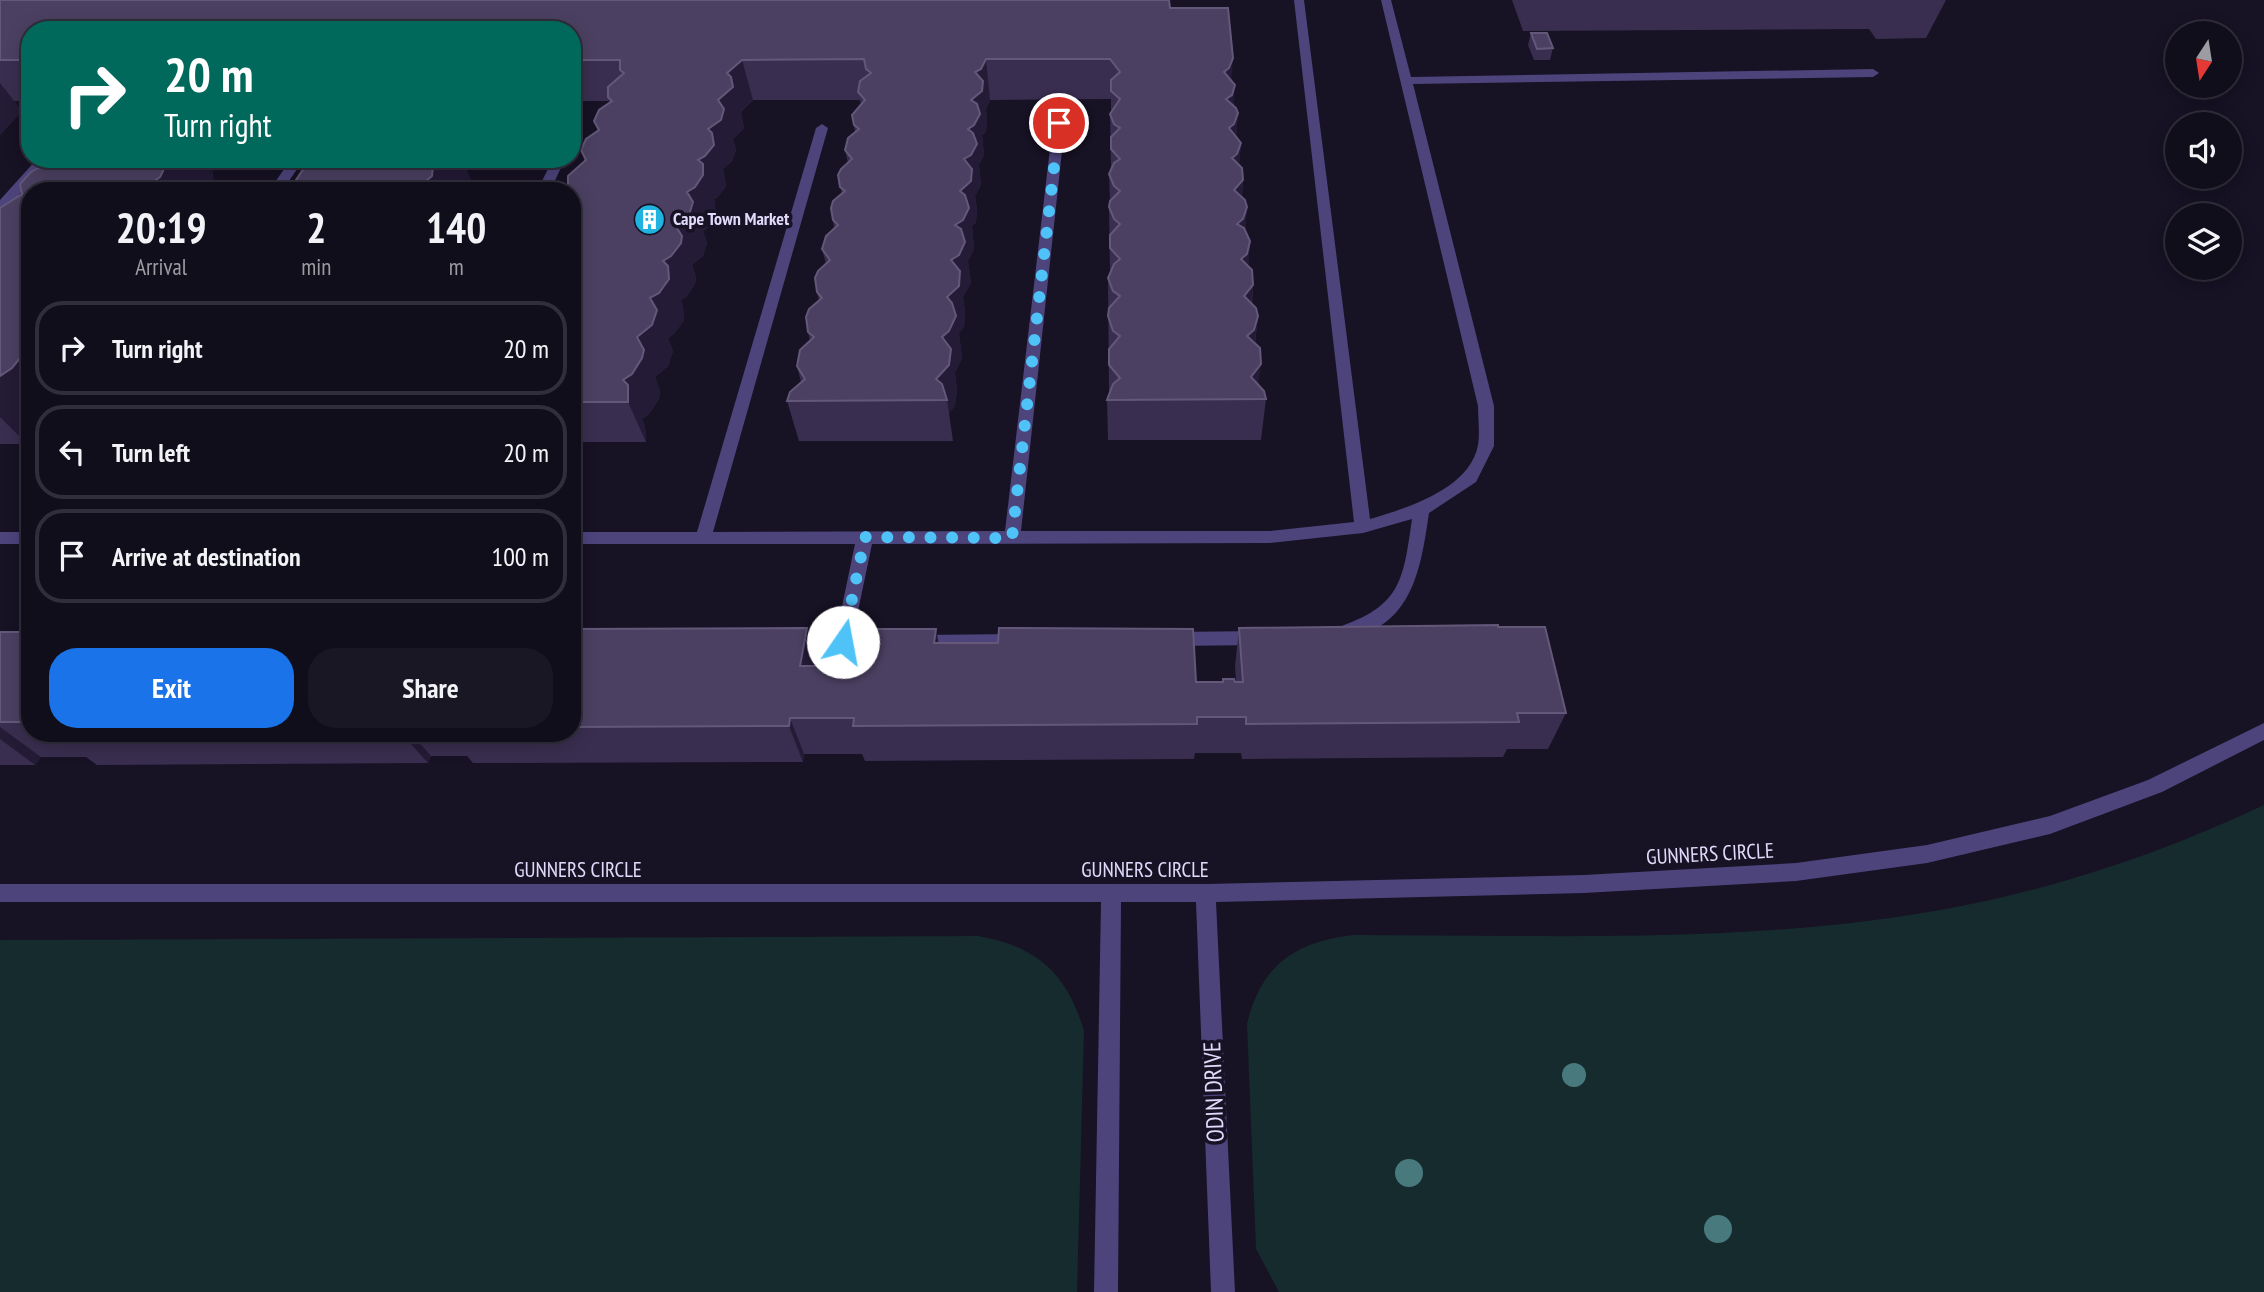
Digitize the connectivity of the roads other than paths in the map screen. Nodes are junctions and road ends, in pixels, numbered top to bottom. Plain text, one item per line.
1 (1299, 0) edge
2 (1386, 0) edge
3 (1873, 73) dead end
4 (1406, 81) junction
5 (1059, 123) dead end
6 (821, 128) dead end
7 (36, 168) edge
8 (23, 182) edge
9 (21, 185) edge
10 (0, 208) edge
11 (1421, 510) junction
12 (1363, 527) junction
13 (21, 535) edge
14 (865, 537) junction
15 (0, 538) edge
16 (581, 538) edge
17 (703, 538) junction
18 (1012, 538) junction
19 (1329, 635) edge
20 (1274, 638) edge
21 (1149, 639) edge
22 (1038, 640) edge
23 (843, 642) junction
24 (775, 643) edge
25 (2264, 731) edge
26 (0, 893) edge
27 (1111, 893) junction
28 (1206, 893) junction
29 (1106, 1292) edge
30 (1223, 1292) edge

1 - 12 street
2 - 4 street
3 - 4 street
4 - 11 street
5 - 18 street
6 - 17 street
7 - 8 street
9 - 10 street
11 - 12 street
11 - 19 street
12 - 18 street
13 - 15 street
14 - 17 street
14 - 18 street
14 - 23 street
16 - 17 street
20 - 21 street
22 - 23 street
23 - 24 street
25 - 28 street, GUNNERS CIRCLE
26 - 27 street, GUNNERS CIRCLE
27 - 28 street, GUNNERS CIRCLE
27 - 29 street
28 - 30 street, ODIN DRIVE

